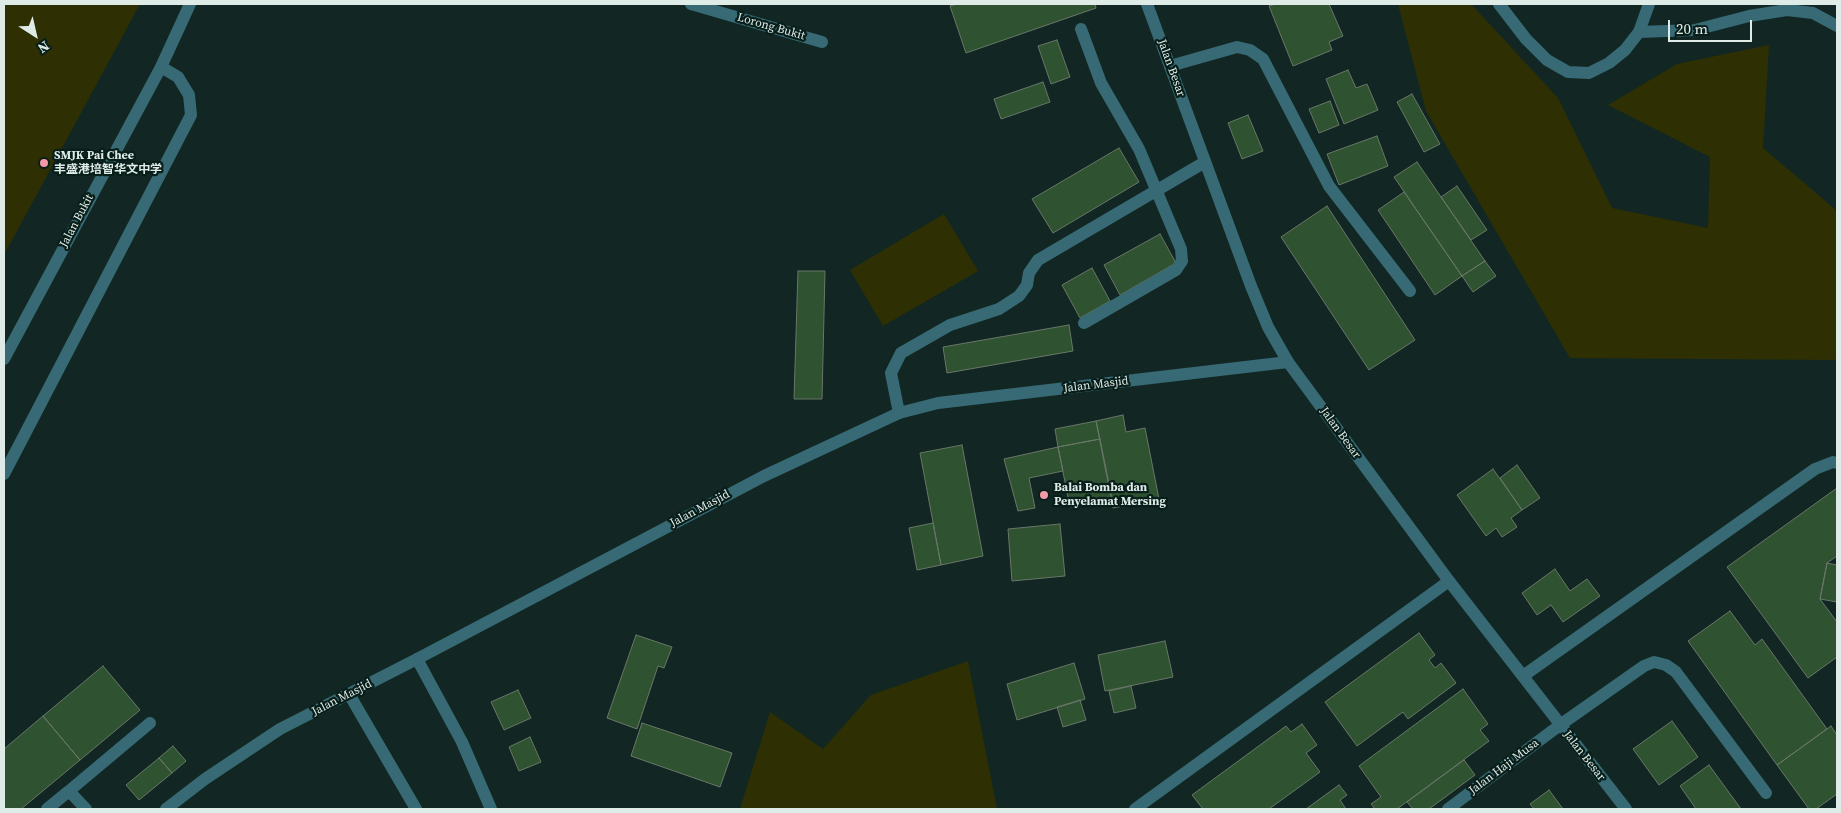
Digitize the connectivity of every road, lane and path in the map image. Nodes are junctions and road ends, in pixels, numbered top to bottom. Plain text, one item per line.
1 (190, 4) edge
2 (691, 4) edge
3 (1147, 4) edge
4 (1499, 4) edge
5 (1649, 4) edge
6 (1837, 26) edge
7 (1081, 29) dead end
8 (1639, 32) junction
9 (822, 42) dead end
10 (1170, 66) junction
11 (161, 67) junction
12 (1205, 162) junction
13 (1157, 191) junction
14 (1410, 291) dead end
15 (1084, 323) dead end
16 (4, 359) edge
17 (1288, 362) junction
18 (898, 413) junction
19 (1837, 463) edge
20 (4, 474) edge
21 (1448, 581) junction
22 (417, 659) junction
23 (1523, 676) junction
24 (349, 694) junction
25 (150, 723) dead end
26 (1560, 724) junction
27 (69, 791) junction
28 (1766, 794) dead end
29 (47, 809) edge
30 (86, 809) edge
31 (166, 809) edge
32 (416, 809) edge
33 (491, 809) edge
34 (1135, 809) edge
35 (1448, 809) edge
36 (1626, 809) edge

1 - 11 street, Jalan Bukit
2 - 9 street, Lorong Bukit
3 - 10 street, Jalan Besar
4 - 8 street
5 - 8 street
6 - 8 street
7 - 13 street
10 - 12 street, Jalan Besar
10 - 14 street
11 - 16 street, Jalan Bukit
11 - 20 street
12 - 13 street
12 - 17 street, Jalan Besar
13 - 15 street
13 - 18 street
17 - 18 street, Jalan Masjid
17 - 21 street, Jalan Besar
18 - 22 street, Jalan Masjid
19 - 23 street
21 - 23 street, Jalan Besar
21 - 34 street
22 - 24 street, Jalan Masjid
22 - 33 street
23 - 26 street, Jalan Besar
24 - 31 street, Jalan Masjid
24 - 32 street
25 - 27 street
26 - 28 street, Jalan Haji Musa
26 - 35 street, Jalan Haji Musa
26 - 36 street, Jalan Besar
27 - 29 street
27 - 30 street

